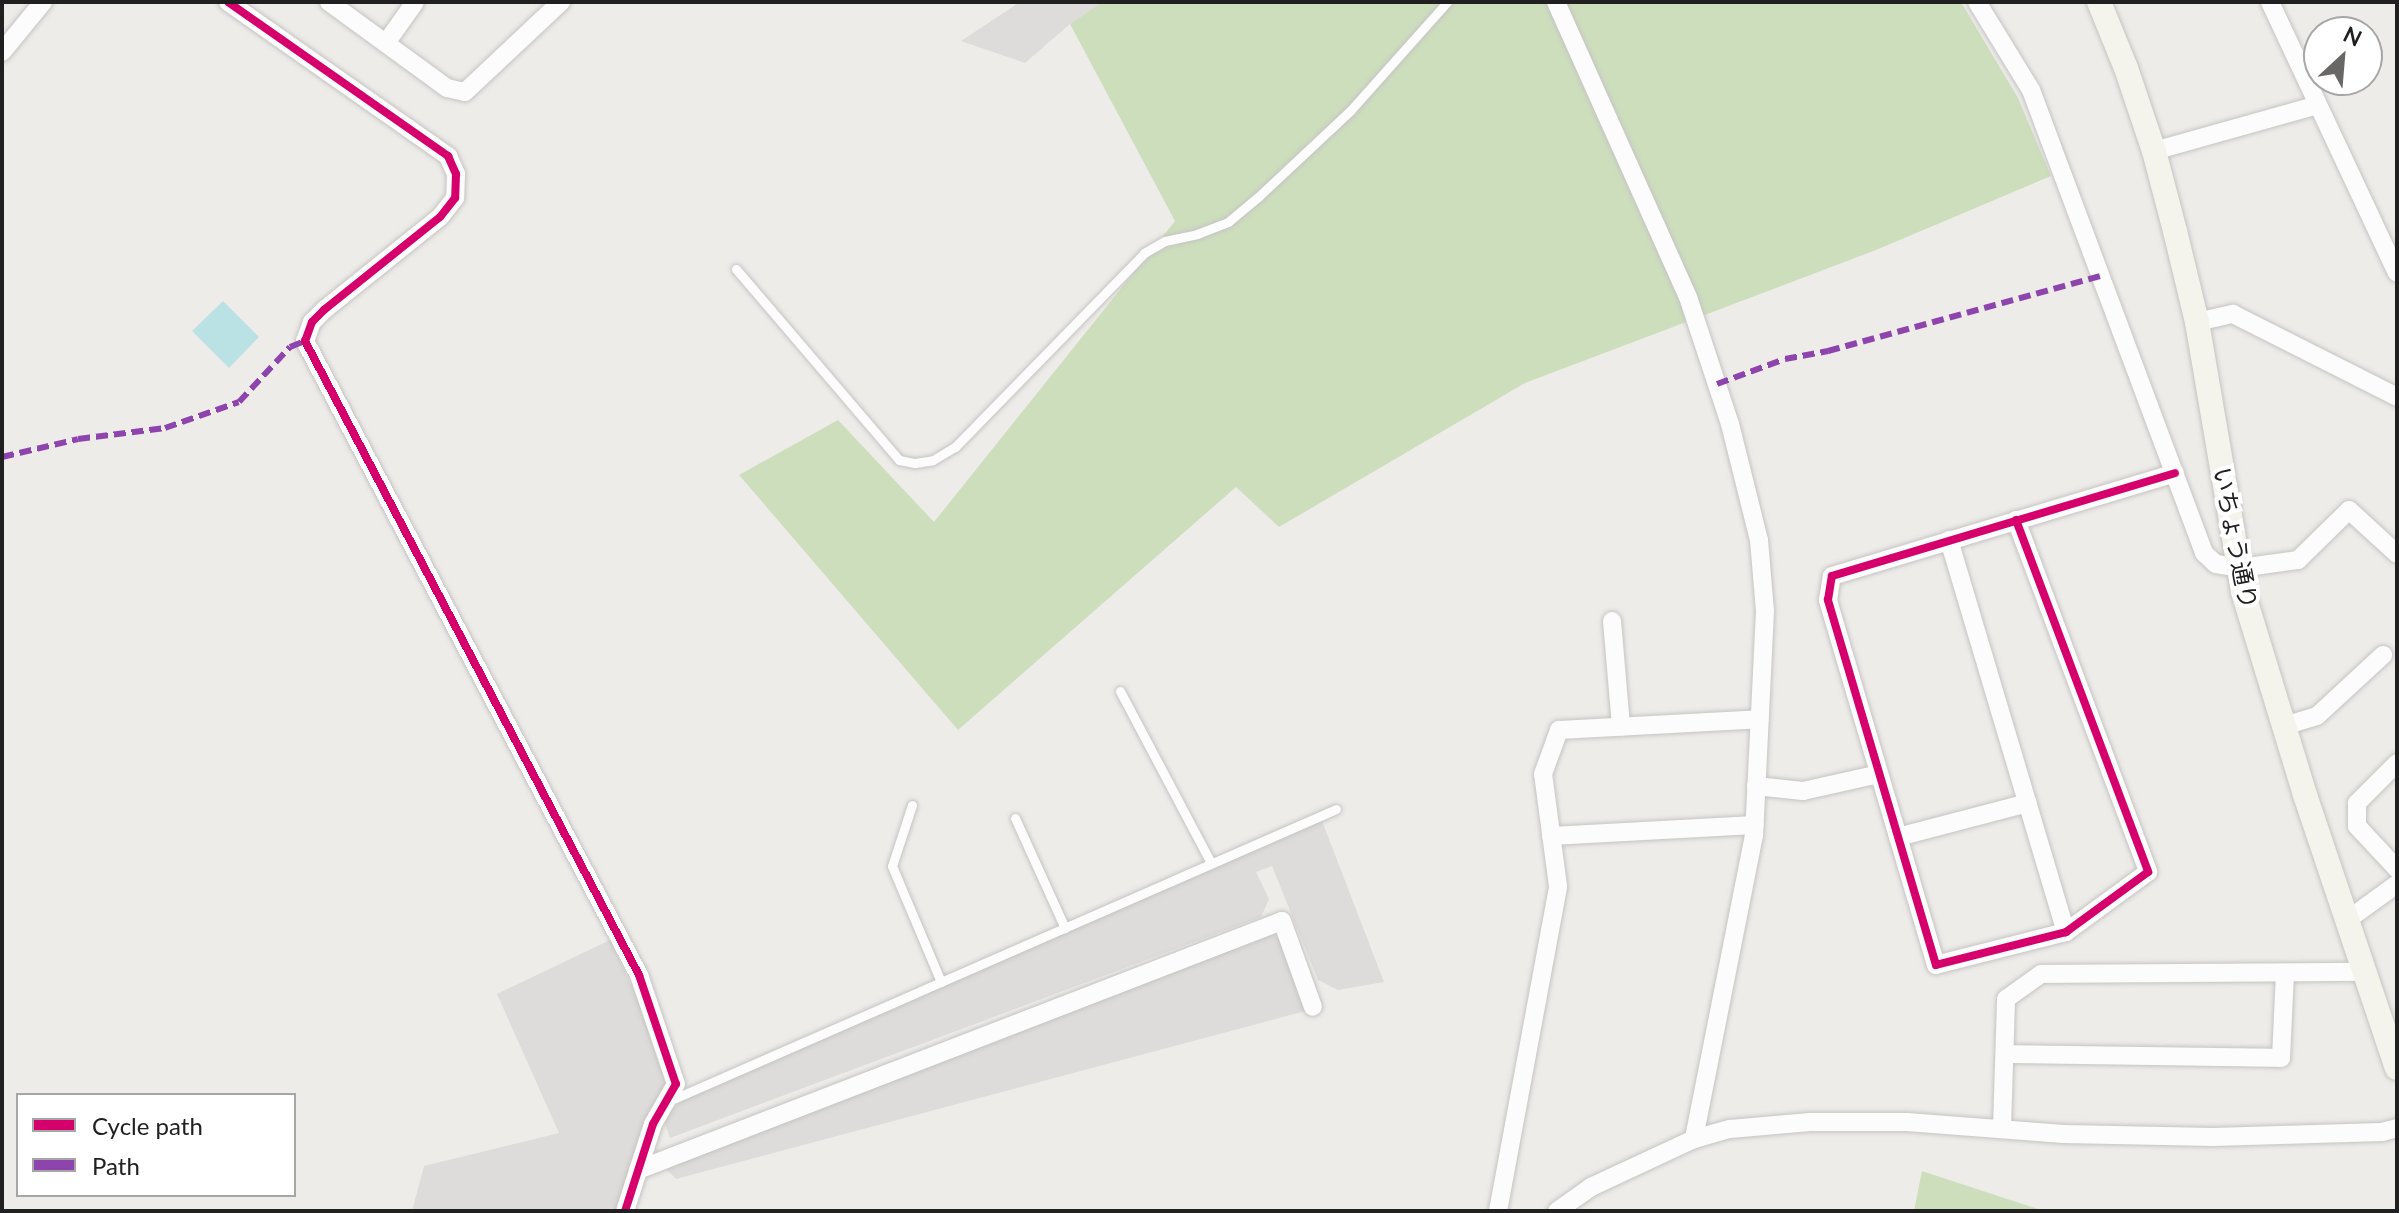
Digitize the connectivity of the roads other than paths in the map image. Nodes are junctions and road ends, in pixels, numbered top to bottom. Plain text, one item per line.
1 (43, 2) edge
2 (228, 2) edge
3 (329, 2) edge
4 (415, 2) edge
5 (561, 2) edge
6 (1447, 2) edge
7 (1556, 2) edge
8 (1977, 2) edge
9 (2099, 2) edge
10 (2270, 2) edge
11 (386, 43) junction
12 (2, 52) edge
13 (2318, 105) junction
14 (2154, 151) junction
15 (736, 269) dead end
16 (2397, 273) edge
17 (2197, 322) junction
18 (2397, 397) edge
19 (2175, 473) junction
20 (2016, 520) junction
21 (1949, 540) junction
22 (2397, 554) edge
23 (2240, 568) junction
24 (1612, 621) dead end
25 (2383, 655) dead end
26 (1120, 691) dead end
27 (1760, 719) junction
28 (2284, 726) junction
29 (1621, 727) junction
30 (2397, 763) edge
31 (1879, 774) junction
32 (1756, 786) junction
33 (2028, 803) junction
34 (912, 805) dead end
35 (1336, 809) dead end
36 (1015, 818) dead end
37 (1755, 825) junction
38 (1551, 836) junction
39 (1898, 837) junction
40 (1211, 863) junction
41 (2397, 869) edge
42 (2397, 884) edge
43 (2346, 921) junction
44 (1065, 928) junction
45 (2066, 932) junction
46 (2363, 972) junction
47 (2285, 973) junction
48 (941, 982) junction
49 (1313, 1007) dead end
50 (2005, 1054) junction
51 (2397, 1068) edge
52 (666, 1103) junction
53 (2002, 1128) junction
54 (2397, 1128) edge
55 (1694, 1139) junction
56 (638, 1170) junction
57 (625, 1211) edge
58 (1498, 1211) edge
59 (1557, 1211) edge

1 - 12 street
2 - 52 street
3 - 11 street
4 - 11 street
5 - 11 street
6 - 15 lane
7 - 27 street
8 - 19 street
9 - 14 street, いちょう通り
10 - 13 street
13 - 14 street
13 - 16 street
14 - 17 street, いちょう通り
17 - 18 street
17 - 23 street, いちょう通り
19 - 20 street
19 - 23 street
20 - 21 street
20 - 45 street
21 - 31 street
21 - 33 street
22 - 23 street
23 - 28 street, いちょう通り
24 - 29 street
25 - 28 street
26 - 40 lane
27 - 29 street
27 - 32 street
28 - 43 street, いちょう通り
29 - 38 street
30 - 41 street
31 - 32 street
31 - 39 street
32 - 37 street
33 - 39 street
33 - 45 street
34 - 48 lane
35 - 40 lane
36 - 44 lane
37 - 38 street
37 - 55 street
38 - 58 street
39 - 45 street
40 - 44 lane
42 - 43 street
43 - 46 street, いちょう通り
44 - 48 lane
46 - 47 street
46 - 51 street, いちょう通り
47 - 50 street
47 - 50 street
48 - 52 lane
49 - 56 street
50 - 53 street
52 - 56 street
53 - 54 street
53 - 55 street
55 - 59 street
56 - 57 street

